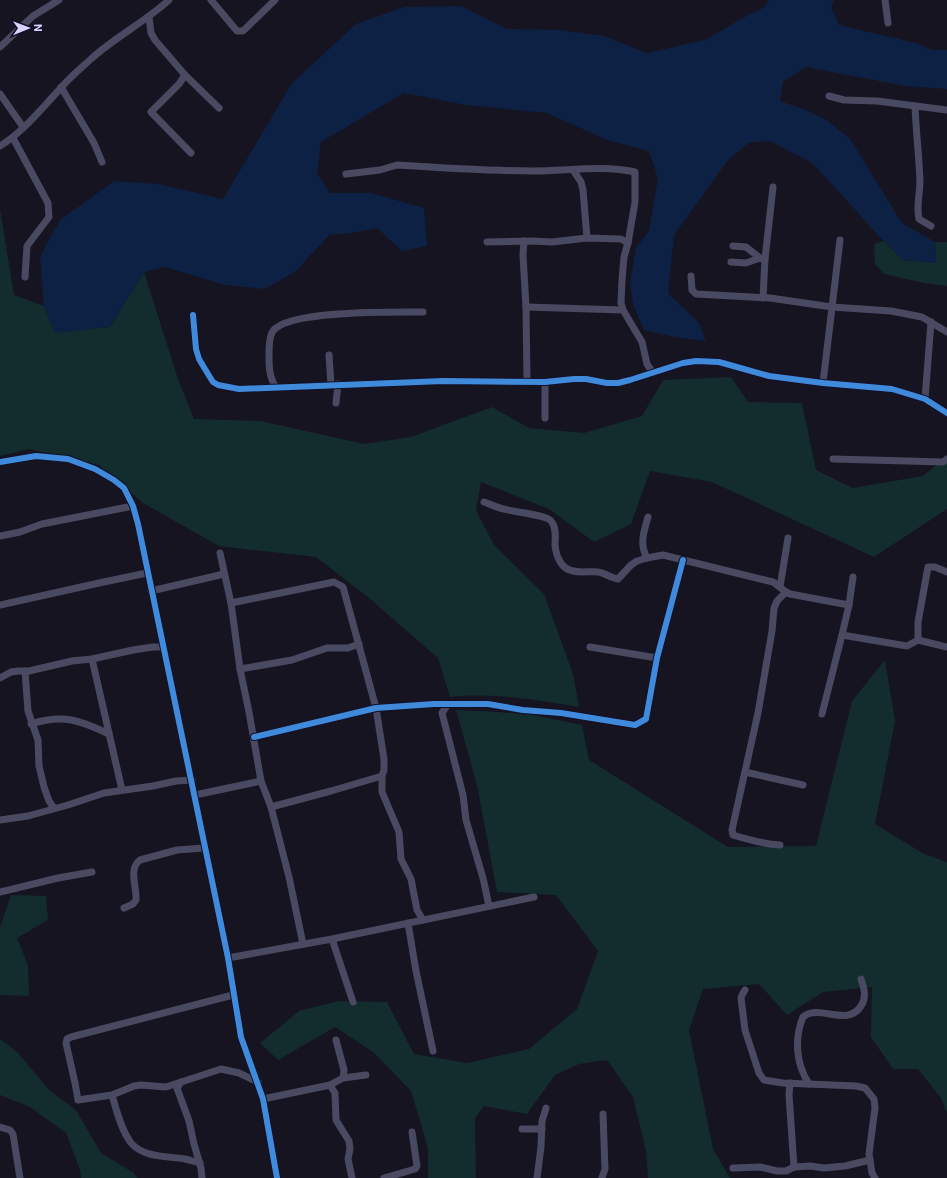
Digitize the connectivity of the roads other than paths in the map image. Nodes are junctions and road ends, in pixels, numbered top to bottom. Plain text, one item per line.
1 (59, 0) edge
2 (169, 0) edge
3 (211, 0) edge
4 (275, 0) edge
5 (885, 0) edge
6 (149, 17) junction
7 (888, 23) dead end
8 (0, 47) edge
9 (185, 75) junction
10 (61, 87) junction
11 (0, 94) edge
12 (829, 96) dead end
13 (915, 106) junction
14 (219, 108) dead end
15 (947, 110) edge
16 (23, 127) junction
17 (13, 138) junction
18 (0, 146) edge
19 (191, 153) dead end
20 (102, 162) dead end
21 (572, 170) junction
22 (346, 174) dead end
23 (773, 187) dead end
24 (931, 226) dead end
25 (587, 238) junction
26 (840, 240) dead end
27 (524, 241) junction
28 (487, 242) dead end
29 (628, 243) junction
30 (733, 246) dead end
31 (762, 259) junction
32 (731, 262) dead end
33 (691, 276) dead end
34 (25, 277) dead end
35 (763, 298) junction
36 (526, 307) junction
37 (832, 307) junction
38 (623, 310) junction
39 (422, 312) dead end
40 (193, 315) dead end
41 (931, 322) junction
42 (947, 332) edge
43 (329, 355) dead end
44 (653, 373) junction
45 (527, 381) junction
46 (545, 382) junction
47 (823, 383) junction
48 (334, 384) junction
49 (276, 387) junction
50 (925, 399) junction
51 (336, 403) dead end
52 (947, 413) edge
53 (545, 418) dead end
54 (833, 459) dead end
55 (947, 459) edge
56 (0, 462) edge
57 (484, 502) dead end
58 (133, 506) junction
59 (648, 517) dead end
60 (0, 536) edge
61 (788, 538) dead end
62 (220, 553) dead end
63 (647, 558) junction
64 (683, 560) junction
65 (947, 572) edge
66 (147, 573) junction
67 (224, 574) junction
68 (853, 577) dead end
69 (783, 590) junction
70 (151, 591) junction
71 (231, 603) junction
72 (0, 605) edge
73 (849, 605) junction
74 (842, 635) junction
75 (918, 640) junction
76 (359, 644) junction
77 (163, 647) junction
78 (590, 647) dead end
79 (947, 647) edge
80 (657, 658) junction
81 (92, 659) junction
82 (240, 669) junction
83 (24, 671) junction
84 (0, 678) edge
85 (448, 704) junction
86 (376, 708) junction
87 (822, 714) dead end
88 (31, 724) junction
89 (109, 734) junction
90 (254, 737) junction
91 (745, 772) junction
92 (382, 776) junction
93 (192, 780) junction
94 (261, 781) junction
95 (803, 785) dead end
96 (122, 790) junction
97 (195, 795) junction
98 (271, 807) junction
99 (54, 808) junction
100 (0, 820) edge
101 (780, 845) dead end
102 (204, 848) junction
103 (92, 872) dead end
104 (0, 892) edge
105 (534, 897) dead end
106 (489, 906) junction
107 (124, 908) dead end
108 (423, 920) junction
109 (408, 923) junction
110 (332, 939) junction
111 (303, 944) junction
112 (228, 958) junction
113 (861, 979) dead end
114 (745, 990) dead end
115 (233, 995) junction
116 (353, 1002) dead end
117 (336, 1040) dead end
118 (433, 1051) dead end
119 (366, 1075) dead end
120 (343, 1078) junction
121 (181, 1081) junction
122 (258, 1082) junction
123 (790, 1083) junction
124 (808, 1084) junction
125 (330, 1085) junction
126 (112, 1095) junction
127 (263, 1099) junction
128 (546, 1108) dead end
129 (603, 1114) dead end
130 (0, 1127) edge
131 (522, 1129) dead end
132 (542, 1129) junction
133 (412, 1132) dead end
134 (870, 1160) junction
135 (200, 1163) junction
136 (794, 1167) junction
137 (733, 1168) dead end
138 (20, 1178) edge
139 (202, 1178) edge
140 (277, 1178) edge
141 (352, 1178) edge
142 (384, 1178) edge
143 (537, 1178) edge
144 (602, 1178) edge
145 (875, 1178) edge

1 - 8 street
2 - 6 street
3 - 4 street
5 - 7 street
6 - 9 street
6 - 10 street
9 - 14 street
9 - 19 street
10 - 16 street
10 - 20 street
11 - 16 street
12 - 13 street
13 - 15 street
13 - 24 street
16 - 17 street
17 - 18 street
17 - 34 street
21 - 22 street
21 - 25 street
21 - 29 street
23 - 31 street
25 - 27 street
25 - 29 street
26 - 37 street
27 - 28 street
27 - 36 street
29 - 38 street
30 - 31 street
31 - 32 street
31 - 35 street
33 - 35 street
35 - 37 street
36 - 38 street
36 - 45 street
37 - 41 street
37 - 47 street
38 - 44 street
39 - 49 street
40 - 49 street
41 - 42 street
41 - 50 street
43 - 48 street
44 - 46 street
44 - 47 street
45 - 46 street
45 - 48 street
46 - 53 street
47 - 50 street
48 - 49 street
48 - 51 street
50 - 52 street
54 - 55 street
56 - 58 street
57 - 63 street
58 - 60 street
58 - 66 street
59 - 63 street
61 - 69 street
62 - 67 street
63 - 64 street
64 - 69 street
64 - 80 street
65 - 75 street
66 - 70 street
66 - 72 street
67 - 70 street
67 - 71 street
68 - 73 street
69 - 73 street
69 - 91 street
70 - 77 street
71 - 76 street
71 - 82 street
73 - 74 street
74 - 75 street
74 - 87 street
75 - 79 street
76 - 82 street
76 - 86 street
77 - 81 street
77 - 93 street
78 - 80 street
80 - 85 street
81 - 83 street
81 - 89 street
82 - 90 street
83 - 84 street
83 - 88 street
85 - 86 street
85 - 106 street
86 - 90 street
86 - 92 street
88 - 89 street
88 - 99 street
89 - 96 street
90 - 94 street
91 - 95 street
91 - 101 street
92 - 98 street
92 - 108 street
93 - 96 street
93 - 97 street
94 - 97 street
94 - 98 street
96 - 99 street
97 - 102 street
98 - 111 street
99 - 100 street
102 - 107 street
102 - 112 street
103 - 104 street
105 - 106 street
106 - 108 street
108 - 109 street
109 - 110 street
109 - 118 street
110 - 111 street
110 - 116 street
111 - 112 street
112 - 115 street
113 - 124 street
114 - 123 street
115 - 122 street
115 - 126 street
117 - 120 street
119 - 120 street
120 - 125 street
121 - 122 street
121 - 126 street
121 - 135 street
122 - 127 street
123 - 124 street
123 - 136 street
124 - 134 street
125 - 127 street
125 - 141 street
126 - 135 street
127 - 140 street
128 - 132 street
129 - 144 street
130 - 138 street
131 - 132 street
132 - 143 street
133 - 142 street
134 - 136 street
134 - 145 street
135 - 139 street
136 - 137 street

